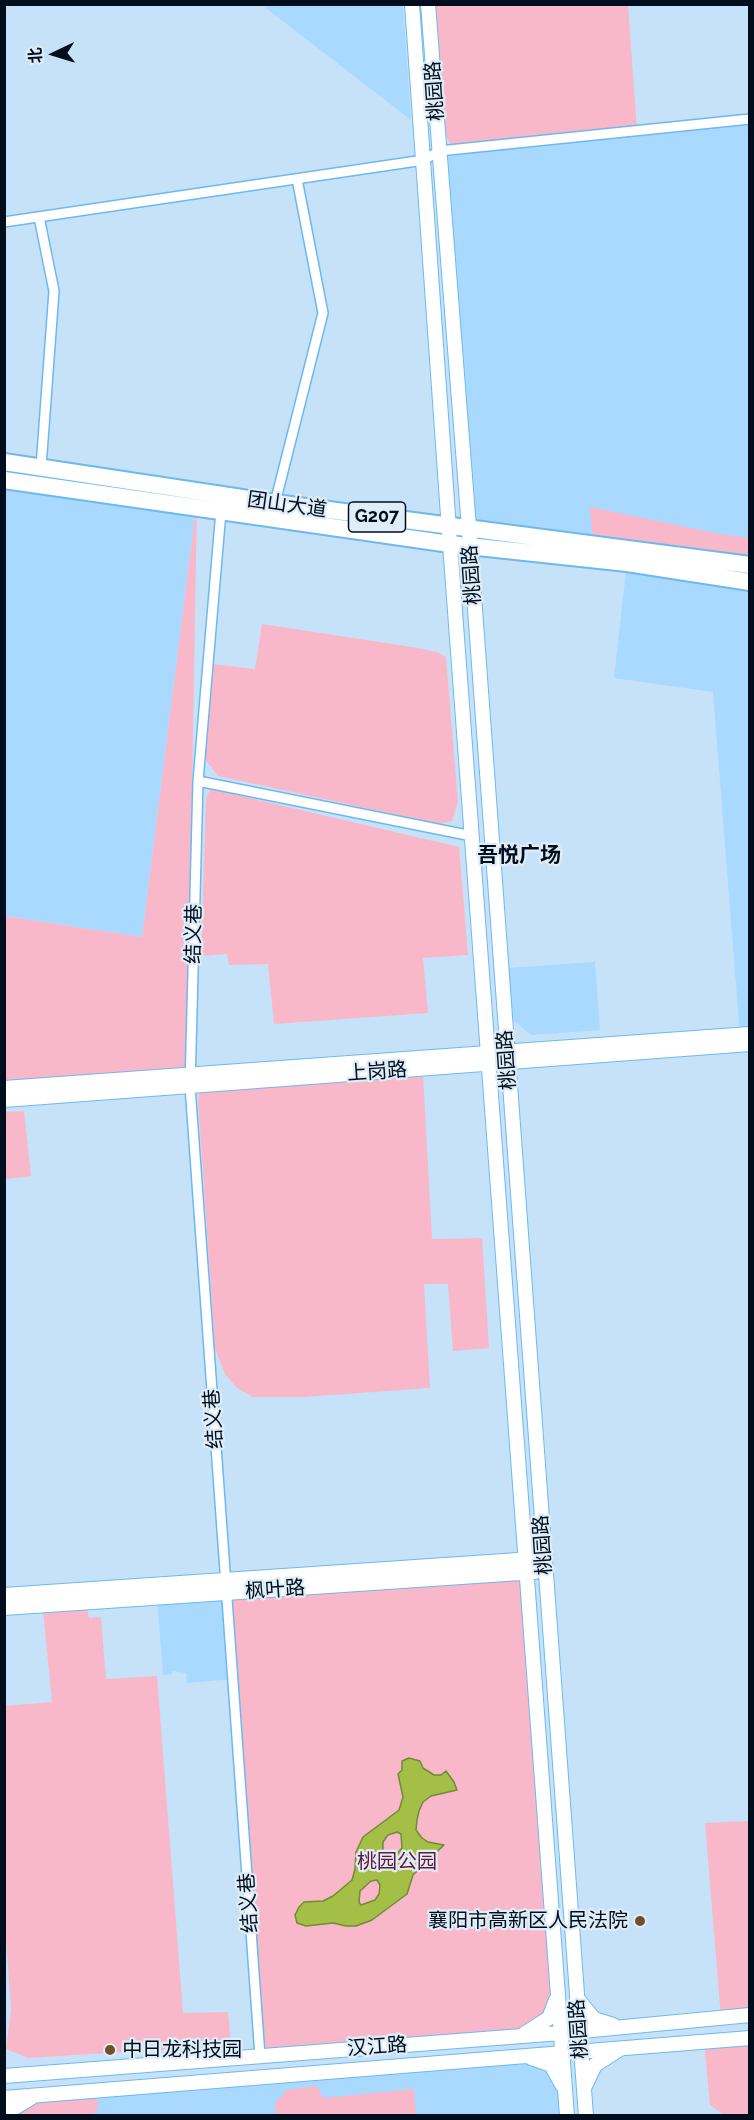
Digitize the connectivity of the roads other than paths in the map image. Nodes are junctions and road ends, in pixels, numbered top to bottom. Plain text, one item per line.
1 (412, 4) edge
2 (428, 4) edge
3 (750, 118) edge
4 (439, 151) junction
5 (424, 160) junction
6 (297, 178) junction
7 (39, 217) junction
8 (4, 222) edge
9 (4, 462) edge
10 (41, 467) junction
11 (4, 480) edge
12 (275, 504) junction
13 (220, 512) junction
14 (448, 526) junction
15 (469, 528) junction
16 (450, 544) junction
17 (470, 547) junction
18 (750, 565) edge
19 (750, 582) edge
20 (198, 781) junction
21 (472, 836) junction
22 (505, 1030) junction
23 (487, 1034) junction
24 (750, 1034) edge
25 (750, 1044) edge
26 (528, 1055) junction
27 (507, 1057) junction
28 (488, 1058) junction
29 (468, 1060) junction
30 (191, 1080) junction
31 (509, 1082) junction
32 (490, 1083) junction
33 (4, 1088) edge
34 (4, 1100) edge
35 (545, 1565) junction
36 (526, 1566) junction
37 (226, 1586) junction
38 (4, 1595) edge
39 (4, 1608) edge
40 (558, 1995) junction
41 (577, 1998) junction
42 (750, 2015) edge
43 (620, 2027) junction
44 (579, 2031) junction
45 (561, 2033) junction
46 (521, 2036) junction
47 (750, 2038) edge
48 (622, 2048) junction
49 (581, 2051) junction
50 (562, 2053) junction
51 (260, 2056) junction
52 (526, 2056) junction
53 (4, 2076) edge
54 (584, 2088) junction
55 (565, 2090) junction
56 (35, 2095) junction
57 (4, 2098) edge
58 (4, 2114) edge
59 (567, 2115) edge
60 (586, 2115) edge

1 - 5 main road, 桃园路
2 - 4 main road, 桃园路
3 - 4 street
4 - 5 street
4 - 15 main road, 桃园路
5 - 6 street
5 - 14 main road, 桃园路
6 - 7 street
6 - 12 street
7 - 8 street
7 - 10 street
9 - 10 highway, 团山大道 / G207
10 - 12 highway, 团山大道 / G207
11 - 13 highway, 团山大道 / G207
12 - 14 highway, 团山大道 / G207
13 - 16 highway, 团山大道 / G207
13 - 20 street, 结义巷
14 - 15 highway, 团山大道 / G207
14 - 16 main road, 桃园路
15 - 17 main road, 桃园路
15 - 18 highway, 团山大道 / G207
16 - 17 highway, 团山大道 / G207
16 - 21 main road, 桃园路
17 - 19 highway, 团山大道 / G207
17 - 22 main road, 桃园路
20 - 21 street
20 - 30 street, 结义巷
21 - 23 main road, 桃园路
22 - 26 main road
22 - 27 main road, 桃园路
23 - 28 main road, 桃园路
23 - 29 main road
24 - 26 main road, 上岗路
25 - 26 main road, 上岗路
26 - 27 main road, 上岗路
26 - 31 main road
27 - 28 main road, 上岗路
27 - 31 main road, 桃园路
28 - 29 main road, 上岗路
28 - 32 main road, 桃园路
29 - 30 main road, 上岗路
29 - 32 main road
30 - 33 main road, 上岗路
30 - 34 main road, 上岗路
30 - 37 street, 结义巷
31 - 35 main road, 桃园路
32 - 36 main road, 桃园路
35 - 36 main road, 枫叶路
35 - 41 main road, 桃园路
36 - 37 main road, 枫叶路
36 - 40 main road, 桃园路
37 - 38 main road, 枫叶路
37 - 39 main road, 枫叶路
37 - 51 street, 结义巷
40 - 45 main road, 桃园路
40 - 46 main road
41 - 43 main road
41 - 44 main road, 桃园路
42 - 43 main road, 汉江路
43 - 44 main road, 汉江路
44 - 45 main road, 汉江路
44 - 49 main road, 桃园路
45 - 46 main road, 汉江路
45 - 50 main road, 桃园路
46 - 51 main road, 汉江路
47 - 48 main road, 汉江路
48 - 49 main road, 汉江路
48 - 54 main road
49 - 50 main road, 汉江路
49 - 54 main road, 桃园路
50 - 52 main road, 汉江路
50 - 55 main road, 桃园路
51 - 53 main road, 汉江路
52 - 55 main road
52 - 56 main road, 汉江路
54 - 60 main road, 桃园路
55 - 59 main road, 桃园路
56 - 57 main road, 汉江路
56 - 58 main road

